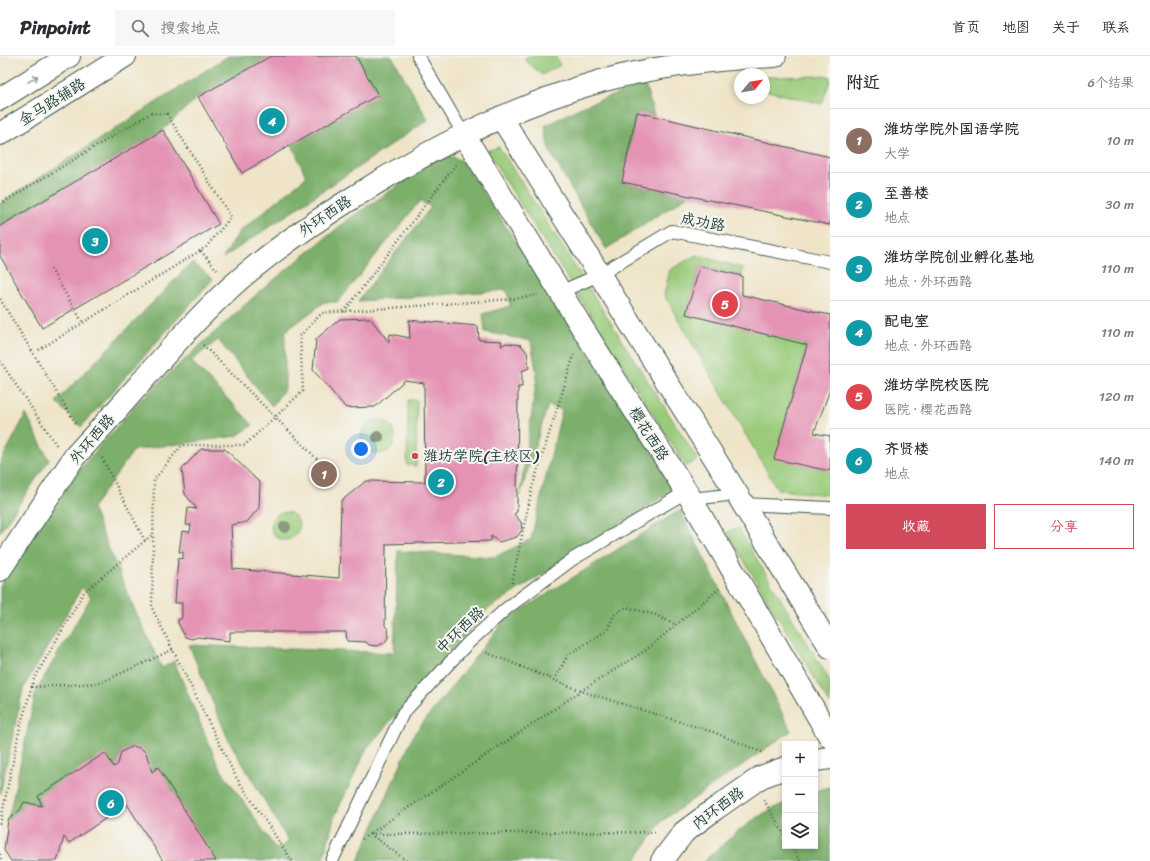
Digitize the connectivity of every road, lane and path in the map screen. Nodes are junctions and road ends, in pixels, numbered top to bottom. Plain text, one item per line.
1 (69, 56) edge
2 (125, 56) edge
3 (418, 56) edge
4 (775, 56) edge
5 (666, 62) edge
6 (0, 99) edge
7 (501, 117) junction
8 (0, 134) edge
9 (467, 141) junction
10 (0, 204) edge
11 (830, 262) edge
12 (52, 269) dead end
13 (599, 276) junction
14 (560, 292) junction
15 (0, 299) edge
16 (344, 312) junction
17 (83, 322) junction
18 (582, 329) junction
19 (189, 330) junction
20 (36, 351) dead end
21 (0, 361) edge
22 (274, 418) junction
23 (89, 440) junction
24 (319, 461) dead end
25 (70, 465) junction
26 (688, 496) junction
27 (740, 499) junction
28 (830, 508) edge
29 (153, 534) junction
30 (145, 541) junction
31 (0, 570) edge
32 (735, 575) junction
33 (507, 608) junction
34 (676, 625) junction
35 (467, 644) junction
36 (830, 647) edge
37 (174, 649) junction
38 (554, 680) junction
39 (32, 687) junction
40 (581, 691) junction
41 (830, 737) edge
42 (830, 758) edge
43 (818, 760) edge
44 (778, 762) edge
45 (753, 782) junction
46 (0, 824) edge
47 (782, 831) edge
48 (684, 832) junction
49 (369, 834) junction
50 (357, 843) dead end
51 (793, 849) edge
52 (0, 854) edge
53 (1, 861) edge
54 (292, 861) edge
55 (332, 861) edge
56 (407, 861) edge
57 (662, 861) edge
58 (800, 861) edge

6 -> 1 street
2 - 8 street, 金马路辅路
3 - 9 lane
4 - 5 street, 外环西路
5 - 7 street, 外环西路
7 - 9 street, 外环西路
7 - 13 street
9 - 14 street, 樱花西路
9 - 16 path
9 - 19 street, 外环西路
10 - 17 path
11 - 13 lane, 成功路
12 - 17 path
13 - 14 lane, 成功路
13 - 27 street
14 - 16 path
14 - 18 street, 樱花西路
15 - 23 path
16 - 22 path
17 - 20 path
18 - 26 street, 樱花西路
18 - 33 path
19 - 22 path
19 - 23 street, 外环西路
21 - 25 path
22 - 24 path
22 - 29 path
23 - 25 street, 外环西路
23 - 30 path
25 - 31 street, 外环西路
26 - 27 lane, 中环西路
26 - 32 street, 樱花西路
26 - 33 lane, 中环西路
27 - 28 lane, 中环西路
27 - 36 street
29 - 30 path
29 - 37 path
30 - 39 path
32 - 34 path
32 - 41 street, 樱花西路
33 - 35 lane, 中环西路
34 - 38 path
34 - 40 path
35 - 38 path
35 - 55 lane, 中环西路
37 - 39 path
37 - 54 path
38 - 40 path
39 - 46 path
40 - 44 path
40 - 49 path
42 - 43 street
44 - 45 street, 内环西路
45 - 47 path
45 - 48 street, 内环西路
48 - 49 path
48 - 57 street, 内环西路
49 - 50 path
49 - 56 path
51 - 58 path
52 - 53 path

